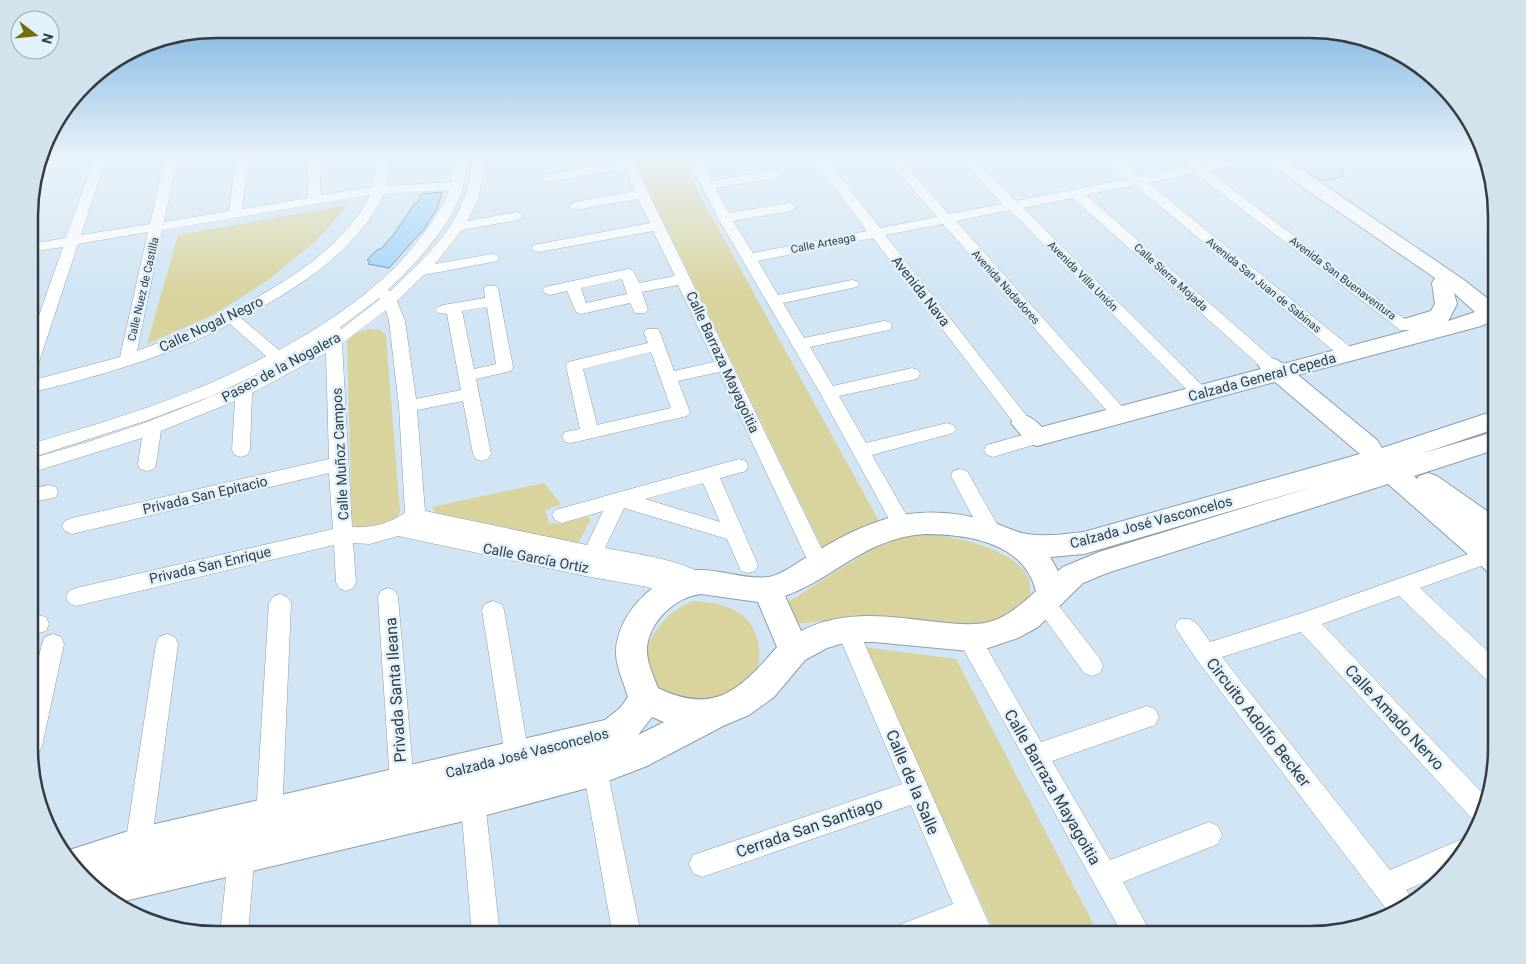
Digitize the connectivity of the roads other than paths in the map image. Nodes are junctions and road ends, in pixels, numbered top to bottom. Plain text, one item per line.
1 (85, 204) edge
2 (162, 204) edge
3 (236, 204) edge
4 (290, 204) edge
5 (372, 204) edge
6 (450, 204) edge
7 (469, 204) edge
8 (586, 204) edge
9 (647, 204) edge
10 (717, 204) edge
11 (853, 204) edge
12 (933, 204) edge
13 (1023, 204) edge
14 (1088, 204) edge
15 (1165, 204) edge
16 (1244, 204) edge
17 (1330, 204) edge
18 (1337, 204) edge
19 (575, 206) dead end
20 (1013, 206) junction
21 (790, 207) dead end
22 (235, 213) junction
23 (518, 216) dead end
24 (725, 218) junction
25 (946, 219) junction
26 (658, 226) junction
27 (157, 227) junction
28 (457, 227) junction
29 (876, 233) junction
30 (73, 241) junction
31 (38, 247) edge
32 (539, 248) dead end
33 (492, 258) dead end
34 (750, 258) junction
35 (420, 272) junction
36 (684, 280) junction
37 (1449, 283) junction
38 (852, 284) dead end
39 (550, 290) dead end
40 (492, 295) joint
41 (386, 296) junction
42 (576, 297) junction
43 (636, 299) junction
44 (774, 300) junction
45 (1488, 313) edge
46 (232, 318) junction
47 (1488, 319) edge
48 (1447, 321) junction
49 (884, 326) dead end
50 (1406, 326) junction
51 (334, 333) junction
52 (38, 342) edge
53 (800, 344) junction
54 (1342, 349) junction
55 (277, 357) junction
56 (127, 361) junction
57 (724, 365) junction
58 (1272, 367) junction
59 (912, 374) dead end
60 (467, 376) junction
61 (668, 378) junction
62 (38, 385) edge
63 (1194, 387) junction
64 (244, 389) junction
65 (470, 394) junction
66 (829, 394) junction
67 (408, 406) junction
68 (1114, 408) junction
69 (680, 412) joint
70 (1488, 422) edge
71 (153, 427) junction
72 (947, 428) dead end
73 (1030, 430) junction
74 (590, 433) junction
75 (572, 437) dead end
76 (1488, 442) edge
77 (38, 450) edge
78 (241, 450) dead end
79 (993, 450) dead end
80 (861, 451) junction
81 (482, 454) dead end
82 (1388, 460) junction
83 (38, 463) edge
84 (147, 464) dead end
85 (338, 464) junction
86 (739, 466) dead end
87 (709, 474) junction
88 (960, 476) dead end
89 (619, 499) junction
90 (562, 515) dead end
91 (902, 525) junction
92 (72, 526) dead end
93 (407, 526) junction
94 (991, 532) junction
95 (735, 534) junction
96 (344, 535) junction
97 (1020, 544) junction
98 (1488, 545) edge
99 (1488, 552) edge
100 (592, 554) junction
101 (819, 564) junction
102 (748, 565) dead end
103 (346, 582) dead end
104 (687, 585) junction
105 (1403, 586) junction
106 (768, 590) junction
107 (76, 597) dead end
108 (388, 597) dead end
109 (1048, 599) junction
110 (280, 603) dead end
111 (493, 610) dead end
112 (1305, 620) junction
113 (1186, 627) dead end
114 (847, 629) junction
115 (969, 638) junction
116 (53, 644) dead end
117 (166, 644) dead end
118 (794, 650) junction
119 (1205, 654) junction
120 (1092, 666) dead end
121 (1488, 666) edge
122 (645, 698) junction
123 (38, 711) edge
124 (713, 714) junction
125 (1147, 717) dead end
126 (517, 756) junction
127 (1035, 756) junction
128 (471, 767) junction
129 (596, 769) junction
130 (402, 783) junction
131 (917, 791) junction
132 (472, 802) junction
133 (1479, 807) edge
134 (252, 830) junction
135 (1209, 835) dead end
136 (138, 846) junction
137 (1452, 856) edge
138 (80, 864) edge
139 (702, 864) dead end
140 (1104, 876) junction
141 (102, 886) edge
142 (1385, 886) junction
143 (1399, 904) edge
144 (974, 924) edge
145 (626, 925) dead end
146 (236, 926) edge
147 (485, 926) edge
148 (1133, 926) edge

1 - 30 street
2 - 27 street, Calle Nuez de Castilla
3 - 22 street
4 - 22 street
5 - 46 street, Calle Nogal Negro
6 - 41 street, Paseo de la Nogalera
7 - 28 street, Paseo de la Nogalera
8 - 19 street
9 - 26 street, Calle Barraza Mayagoitia
10 - 24 street
11 - 29 street, Avenida Nava
12 - 25 street, Avenida Nadadores
13 - 20 street, Calle Arteaga
14 - 58 street, Calle Sierra Mojada
15 - 54 street, Avenida San Juan de Sabinas
16 - 50 street, Avenida San Buenaventura
17 - 37 street
18 - 37 street
20 - 25 street, Calle Arteaga
20 - 63 street, Avenida Villa Unión
21 - 24 street
22 - 27 street
23 - 28 street
24 - 34 street
25 - 29 street, Calle Arteaga
25 - 68 street, Avenida Nadadores
26 - 32 street
26 - 36 street, Calle Barraza Mayagoitia
27 - 30 street
27 - 56 street, Calle Nuez de Castilla
28 - 35 street, Paseo de la Nogalera
29 - 34 street, Calle Arteaga
29 - 73 street, Avenida Nava
30 - 31 street
30 - 52 street
33 - 35 street
34 - 44 street
35 - 41 street, Paseo de la Nogalera
36 - 43 street
36 - 57 street, Calle Barraza Mayagoitia
37 - 45 street, Calzada General Cepeda
37 - 48 street
38 - 44 street
39 - 42 street
40 - 60 street
40 - 60 street
41 - 51 street, Paseo de la Nogalera
41 - 67 street
42 - 43 street
42 - 43 street
44 - 53 street
46 - 55 street
46 - 56 street, Calle Nogal Negro
47 - 48 street, Calzada General Cepeda
48 - 50 street, Calzada General Cepeda
48 - 54 street, Calzada General Cepeda
49 - 53 street
50 - 54 street, Calzada General Cepeda
51 - 55 street, Paseo de la Nogalera
51 - 64 street, Paseo de la Nogalera
51 - 85 street, Calle Muñoz Campos
53 - 66 street
54 - 58 street, Calzada General Cepeda
55 - 77 street, Paseo de la Nogalera
56 - 62 street, Calle Nogal Negro
57 - 61 street
57 - 101 street, Calle Barraza Mayagoitia
58 - 63 street, Calzada General Cepeda
58 - 82 street
59 - 66 street
60 - 65 street
61 - 69 street
61 - 74 street
63 - 68 street, Calzada General Cepeda
64 - 71 street, Paseo de la Nogalera
64 - 78 street
65 - 67 street
65 - 81 street
66 - 80 street
67 - 93 street
68 - 73 street, Calzada General Cepeda
69 - 74 street
70 - 82 street, Calzada José Vasconcelos
71 - 83 street, Paseo de la Nogalera
71 - 84 street
72 - 80 street
73 - 79 street, Calzada General Cepeda
74 - 75 street
76 - 82 street, Calzada José Vasconcelos
80 - 91 street
82 - 97 street, Calzada José Vasconcelos
82 - 98 street
82 - 109 street, Calzada José Vasconcelos
85 - 92 street, Privada San Epitacio
85 - 96 street, Calle Muñoz Campos
86 - 87 street
87 - 89 street
87 - 95 street
88 - 94 street
89 - 90 street
89 - 95 street
89 - 100 street, Calle García Ortiz
91 - 94 street, Calzada José Vasconcelos
91 - 101 street, Calzada José Vasconcelos
93 - 96 street, Calle García Ortiz
93 - 100 street, Calle García Ortiz
93 - 104 street, Calle García Ortiz
94 - 97 street, Calzada José Vasconcelos
95 - 102 street
96 - 103 street, Calle Muñoz Campos
96 - 107 street, Privada San Enrique
97 - 109 street
99 - 105 street, Circuito Adolfo Becker
100 - 104 street, Calle García Ortiz
101 - 106 street, Calzada José Vasconcelos
104 - 106 street, Calzada José Vasconcelos
104 - 122 street
105 - 112 street, Circuito Adolfo Becker
105 - 121 street
106 - 118 street
108 - 130 street, Privada Santa Ileana
109 - 115 street, Calzada José Vasconcelos
109 - 120 street
110 - 134 street
111 - 126 street
112 - 119 street, Circuito Adolfo Becker
112 - 133 street, Calle Amado Nervo
113 - 119 street
114 - 115 street, Calzada José Vasconcelos
114 - 118 street, Calzada José Vasconcelos
114 - 131 street, Calle de la Salle
115 - 127 street, Calle Barraza Mayagoitia
116 - 123 street
117 - 136 street
118 - 124 street, Calzada José Vasconcelos
119 - 142 street, Circuito Adolfo Becker
122 - 124 street
122 - 126 street, Calzada José Vasconcelos
124 - 129 street, Calzada José Vasconcelos
125 - 127 street
126 - 128 street, Calzada José Vasconcelos
127 - 140 street, Calle Barraza Mayagoitia
128 - 130 street, Calzada José Vasconcelos
128 - 132 street
129 - 132 street, Calzada José Vasconcelos
129 - 145 street
130 - 134 street, Calzada José Vasconcelos
131 - 139 street, Cerrada San Santiago
131 - 144 street, Calle de la Salle
132 - 134 street, Calzada José Vasconcelos
132 - 147 street
134 - 136 street, Calzada José Vasconcelos
134 - 141 street, Calzada José Vasconcelos
134 - 146 street
135 - 140 street
136 - 138 street, Calzada José Vasconcelos
137 - 142 street
140 - 148 street, Calle Barraza Mayagoitia
142 - 143 street, Circuito Adolfo Becker

